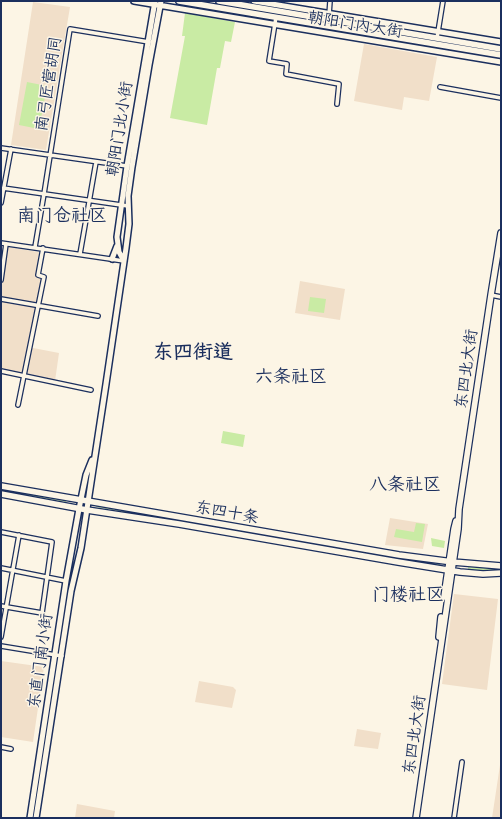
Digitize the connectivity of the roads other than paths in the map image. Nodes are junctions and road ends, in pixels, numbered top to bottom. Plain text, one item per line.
1 (134, 1) edge
2 (179, 1) edge
3 (219, 1) edge
4 (254, 1) edge
5 (330, 1) edge
6 (443, 1) edge
7 (158, 3) edge
8 (249, 4) edge
9 (329, 13) junction
10 (276, 17) junction
11 (328, 20) junction
12 (274, 24) junction
13 (438, 31) junction
14 (436, 38) junction
15 (501, 42) edge
16 (151, 43) junction
17 (501, 49) edge
18 (501, 55) edge
19 (501, 62) edge
20 (440, 87) dead end
21 (501, 98) edge
22 (337, 104) dead end
23 (1, 148) edge
24 (11, 149) junction
25 (50, 155) junction
26 (96, 162) junction
27 (127, 166) junction
28 (4, 188) junction
29 (44, 194) junction
30 (89, 201) junction
31 (1, 203) edge
32 (121, 205) junction
33 (128, 206) junction
34 (501, 233) edge
35 (1, 243) edge
36 (6, 244) junction
37 (118, 245) junction
38 (35, 247) junction
39 (43, 248) junction
40 (80, 254) junction
41 (499, 256) edge
42 (112, 259) junction
43 (124, 261) junction
44 (2, 269) edge
45 (1, 280) edge
46 (491, 295) junction
47 (501, 297) edge
48 (1, 299) edge
49 (39, 306) junction
50 (98, 316) dead end
51 (1, 371) edge
52 (24, 376) junction
53 (91, 390) dead end
54 (18, 405) dead end
55 (96, 450) junction
56 (1, 486) edge
57 (1, 494) edge
58 (82, 500) junction
59 (88, 502) junction
60 (79, 509) junction
61 (87, 510) junction
62 (1, 532) edge
63 (19, 535) junction
64 (451, 562) junction
65 (501, 566) edge
66 (1, 568) edge
67 (13, 570) junction
68 (450, 570) junction
69 (501, 573) edge
70 (46, 577) junction
71 (66, 581) junction
72 (1, 606) edge
73 (6, 607) junction
74 (1, 637) edge
75 (1, 646) edge
76 (56, 654) junction
77 (62, 656) junction
78 (1, 747) edge
79 (11, 749) dead end
80 (462, 762) dead end
81 (30, 818) edge
82 (36, 818) edge
83 (416, 818) edge
84 (454, 818) edge

1 - 7 main road, 朝阳门内大街
2 - 10 main road, 朝阳门内大街
3 - 8 main road, 朝阳门内大街
4 - 9 main road, 朝阳门内大街
5 - 9 street
6 - 13 street
7 - 12 main road, 朝阳门内大街
7 - 16 main road, 朝阳门北小街
8 - 11 main road, 朝阳门内大街
9 - 11 street
9 - 13 main road, 朝阳门内大街
10 - 12 street
10 - 18 main road, 朝阳门内大街
11 - 14 main road, 朝阳门内大街
12 - 19 main road, 朝阳门内大街
12 - 22 street
13 - 14 street
13 - 15 main road, 朝阳门内大街
14 - 17 main road, 朝阳门内大街
16 - 25 street, 南弓匠营胡同
16 - 27 main road, 朝阳门北小街
16 - 33 main road, 朝阳门北小街
20 - 21 street
23 - 24 street
24 - 25 street
24 - 28 street
25 - 26 street
25 - 29 street
26 - 27 street
26 - 30 street
27 - 32 main road, 朝阳门北小街
28 - 29 street
28 - 31 street
29 - 30 street
29 - 38 street
30 - 32 street
30 - 40 street
32 - 33 street
32 - 37 main road, 朝阳门北小街
33 - 43 main road, 朝阳门北小街
34 - 41 main road, 东四北大街
35 - 36 street
36 - 38 street
36 - 44 street
37 - 42 main road
37 - 43 main road, 朝阳门北小街
38 - 39 street
39 - 40 street
39 - 49 street
40 - 42 street
41 - 46 main road, 东四北大街
42 - 43 street
43 - 55 main road, 朝阳门北小街
44 - 45 street
46 - 47 street
46 - 64 main road, 东四北大街
48 - 49 street
49 - 50 street
49 - 52 street
51 - 52 street
52 - 53 street
52 - 54 street
55 - 58 main road, 朝阳门北小街
55 - 59 main road, 朝阳门北小街
56 - 58 main road, 东四十条
57 - 60 main road, 东四十条
58 - 59 main road, 东四十条
58 - 60 main road, 朝阳门北小街
59 - 61 main road, 东直门南小街
59 - 64 main road, 东四十条
60 - 61 main road, 东四十条
60 - 71 main road, 东直门南小街
61 - 68 main road, 东四十条
61 - 77 main road, 东直门南小街
62 - 63 street
63 - 67 street
63 - 70 street
64 - 65 main road, 东四十条
64 - 68 main road, 东四北大街
66 - 67 street
67 - 70 street
67 - 73 street
68 - 69 main road, 东四十条
68 - 83 main road, 东四北大街
70 - 71 street
70 - 73 street
71 - 76 main road, 东直门南小街
72 - 73 street
73 - 74 street
75 - 76 street
76 - 77 street
76 - 81 main road, 东直门南小街
77 - 82 main road, 东直门南小街
78 - 79 street
80 - 84 street

